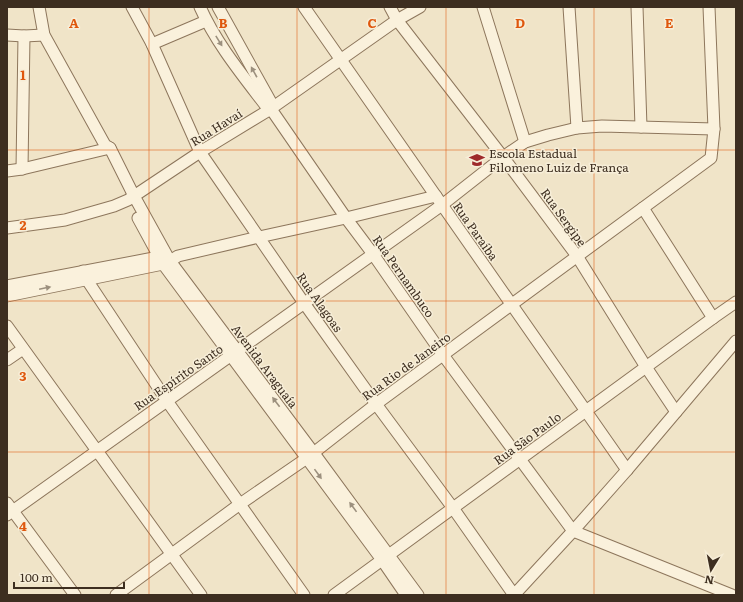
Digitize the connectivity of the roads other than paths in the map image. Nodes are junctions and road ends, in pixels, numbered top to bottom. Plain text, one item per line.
1 (39, 7) edge
2 (132, 7) edge
3 (200, 7) edge
4 (218, 7) edge
5 (304, 7) edge
6 (390, 7) edge
7 (420, 7) edge
8 (483, 7) edge
9 (569, 7) edge
10 (637, 7) edge
11 (709, 7) edge
12 (397, 20) junction
13 (206, 21) junction
14 (7, 35) edge
15 (44, 35) junction
16 (24, 36) junction
17 (152, 44) junction
18 (340, 59) junction
19 (272, 109) junction
20 (641, 127) junction
21 (577, 128) junction
22 (714, 129) junction
23 (525, 142) junction
24 (107, 148) junction
25 (200, 152) junction
26 (503, 157) junction
27 (22, 169) junction
28 (7, 171) edge
29 (131, 198) junction
30 (439, 200) junction
31 (643, 208) junction
32 (346, 218) junction
33 (7, 228) edge
34 (259, 236) junction
35 (373, 254) junction
36 (577, 256) junction
37 (168, 258) junction
38 (85, 275) junction
39 (7, 286) edge
40 (7, 296) edge
41 (736, 302) edge
42 (304, 303) junction
43 (512, 304) junction
44 (713, 318) junction
45 (7, 326) edge
46 (736, 341) edge
47 (23, 349) junction
48 (234, 353) junction
49 (443, 355) junction
50 (7, 360) edge
51 (646, 366) junction
52 (167, 401) junction
53 (376, 404) junction
54 (586, 411) junction
55 (676, 412) junction
56 (97, 451) junction
57 (310, 455) junction
58 (519, 459) junction
59 (627, 470) junction
60 (240, 504) junction
61 (453, 508) junction
62 (9, 509) edge
63 (573, 531) junction
64 (171, 554) junction
65 (385, 558) junction
66 (399, 578) junction
67 (706, 591) edge
68 (75, 595) edge
69 (116, 595) edge
70 (201, 595) edge
71 (304, 595) edge
72 (334, 595) edge
73 (406, 595) edge
74 (418, 595) edge
75 (514, 595) edge
76 (732, 595) edge

1 - 15 street, Avenida Araguaía
2 - 17 street, Rua Alagoas
3 - 13 street, Rua Pernambuco
19 -> 4 street, Rua Pernambuco
5 - 18 street, Rua Paraíba
6 - 12 street, Rua Sergipe
7 - 12 street, Rua Havaí
8 - 23 street
9 - 21 street
10 - 20 street
11 - 22 street
12 - 18 street, Rua Havaí
12 - 26 street, Rua Sergipe
13 - 17 street
13 -> 19 street, Rua Pernambuco
14 - 16 street
15 - 16 street
15 - 24 street, Avenida Araguaía
16 - 27 street
17 - 25 street, Rua Alagoas
18 - 19 street, Rua Havaí
18 - 30 street, Rua Paraíba
19 - 25 street, Rua Havaí
19 - 32 street, Rua Pernambuco
20 - 21 street, Rua Espírito Santo
20 - 22 street, Rua Espírito Santo
21 - 23 street, Rua Espírito Santo
22 - 31 street, Rua Rio de Janeiro
23 - 26 street, Rua Espírito Santo
24 - 27 street
24 - 29 street, Avenida Araguaía
25 - 29 street, Rua Havaí
25 - 34 street, Rua Alagoas
26 - 30 street, Rua Espírito Santo
26 - 36 street, Rua Sergipe
27 - 28 street
29 - 33 street, Rua Havaí
29 - 37 street, Avenida Araguaía
30 - 32 street
30 - 35 street, Rua Espírito Santo
30 - 43 street, Rua Paraíba
31 - 36 street, Rua Rio de Janeiro
31 - 44 street
32 - 34 street
32 - 35 street, Rua Pernambuco
34 - 37 street
34 - 42 street, Rua Alagoas
35 - 42 street, Rua Espírito Santo
35 - 49 street, Rua Pernambuco
36 - 43 street, Rua Rio de Janeiro
36 - 51 street, Rua Sergipe
37 - 38 street
37 - 48 street, Avenida Araguaía
38 - 39 street
40 -> 38 street
38 - 52 street
41 - 44 street, Rua São Paulo
42 - 48 street, Rua Espírito Santo
42 - 53 street, Rua Alagoas
43 - 49 street, Rua Rio de Janeiro
43 - 54 street, Rua Paraíba
44 - 51 street, Rua São Paulo
45 - 47 street
46 - 55 street
47 - 50 street
47 - 56 street
48 - 52 street, Rua Espírito Santo
48 - 57 street, Avenida Araguaía
49 - 53 street, Rua Rio de Janeiro
49 - 58 street, Rua Pernambuco
51 - 54 street, Rua São Paulo
51 - 55 street, Rua Sergipe
52 - 56 street, Rua Espírito Santo
52 - 60 street
53 - 57 street, Rua Rio de Janeiro
53 - 61 street, Rua Alagoas
54 - 58 street, Rua São Paulo
54 - 59 street, Rua Paraíba
55 - 59 street
56 - 62 street, Rua Espírito Santo
56 - 64 street
57 - 60 street, Rua Rio de Janeiro
57 - 65 street, Avenida Araguaía
58 - 61 street, Rua São Paulo
58 - 63 street, Rua Pernambuco
59 - 63 street
60 - 64 street, Rua Rio de Janeiro
60 - 71 street
61 - 65 street, Rua São Paulo
61 - 75 street, Rua Alagoas
62 - 68 street
63 - 67 street
63 - 75 street
64 - 69 street, Rua Rio de Janeiro
64 - 70 street
65 - 66 street, Avenida Araguaía
65 - 72 street, Rua São Paulo
66 - 73 street, Avenida Araguaía
66 - 74 street, Avenida Araguaía
67 - 76 street

